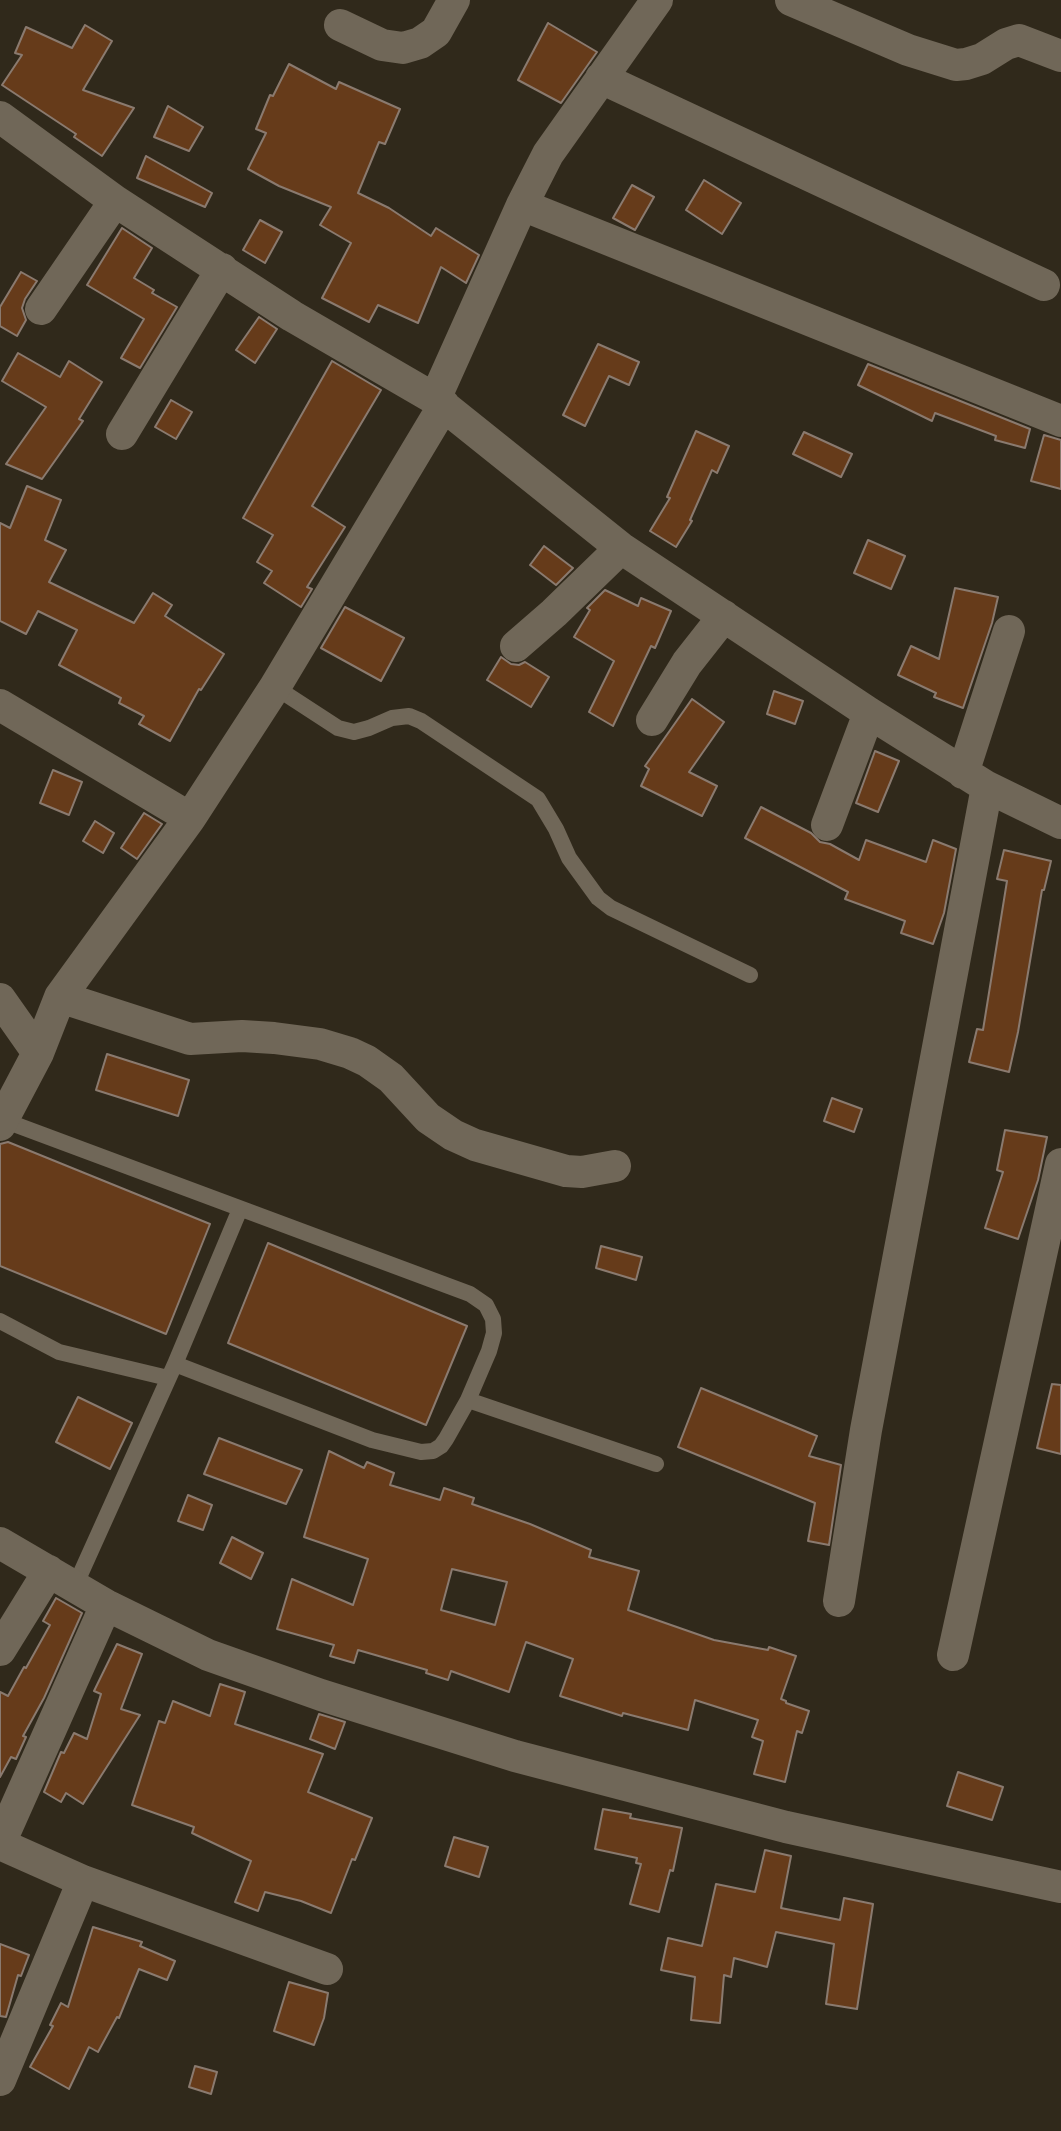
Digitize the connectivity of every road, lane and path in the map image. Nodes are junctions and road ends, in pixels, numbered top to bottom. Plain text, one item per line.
1 (454, 0) edge
2 (657, 0) edge
3 (791, 0) edge
4 (340, 25) dead end
5 (1061, 56) edge
6 (601, 78) junction
7 (0, 117) edge
8 (115, 201) junction
9 (522, 205) junction
10 (222, 269) junction
11 (1044, 285) dead end
12 (41, 309) dead end
13 (440, 402) junction
14 (1061, 421) edge
15 (122, 434) dead end
16 (621, 548) junction
17 (724, 616) junction
18 (1009, 631) dead end
19 (516, 646) dead end
20 (275, 687) junction
21 (0, 705) edge
22 (869, 713) junction
23 (652, 720) dead end
24 (975, 780) junction
25 (190, 818) junction
26 (1061, 823) edge
27 (827, 825) dead end
28 (750, 975) dead end
29 (60, 997) junction
30 (0, 999) edge
31 (38, 1053) junction
32 (1, 1122) edge
33 (1061, 1164) edge
34 (615, 1166) dead end
35 (240, 1209) junction
36 (0, 1321) edge
37 (172, 1371) junction
38 (468, 1400) junction
39 (656, 1464) dead end
40 (0, 1543) edge
41 (62, 1579) junction
42 (839, 1601) dead end
43 (106, 1605) junction
44 (0, 1650) edge
45 (953, 1655) dead end
46 (0, 1843) edge
47 (83, 1881) junction
48 (1061, 1887) edge
49 (327, 1969) dead end
50 (0, 2080) edge

1 - 4 street
2 - 6 street
3 - 5 street
6 - 9 street
6 - 11 street
7 - 8 street
8 - 10 street
8 - 12 street
9 - 13 street
9 - 14 street
10 - 13 street
10 - 15 street
13 - 16 street
13 - 20 street
16 - 17 street
16 - 19 street
17 - 22 street
17 - 23 street
18 - 24 street
20 - 25 street
20 - 28 lane
21 - 25 street
22 - 24 street
22 - 27 street
24 - 26 street
24 - 42 street
25 - 29 street
29 - 31 street
29 - 34 street
30 - 31 street
31 - 32 street
32 - 35 lane
33 - 45 street
35 - 37 lane
35 - 38 lane
36 - 37 lane
37 - 38 lane
37 - 41 lane
38 - 39 lane
40 - 41 street
41 - 43 street
41 - 44 street
43 - 46 street
43 - 48 street
46 - 47 street
47 - 49 street
47 - 50 street

